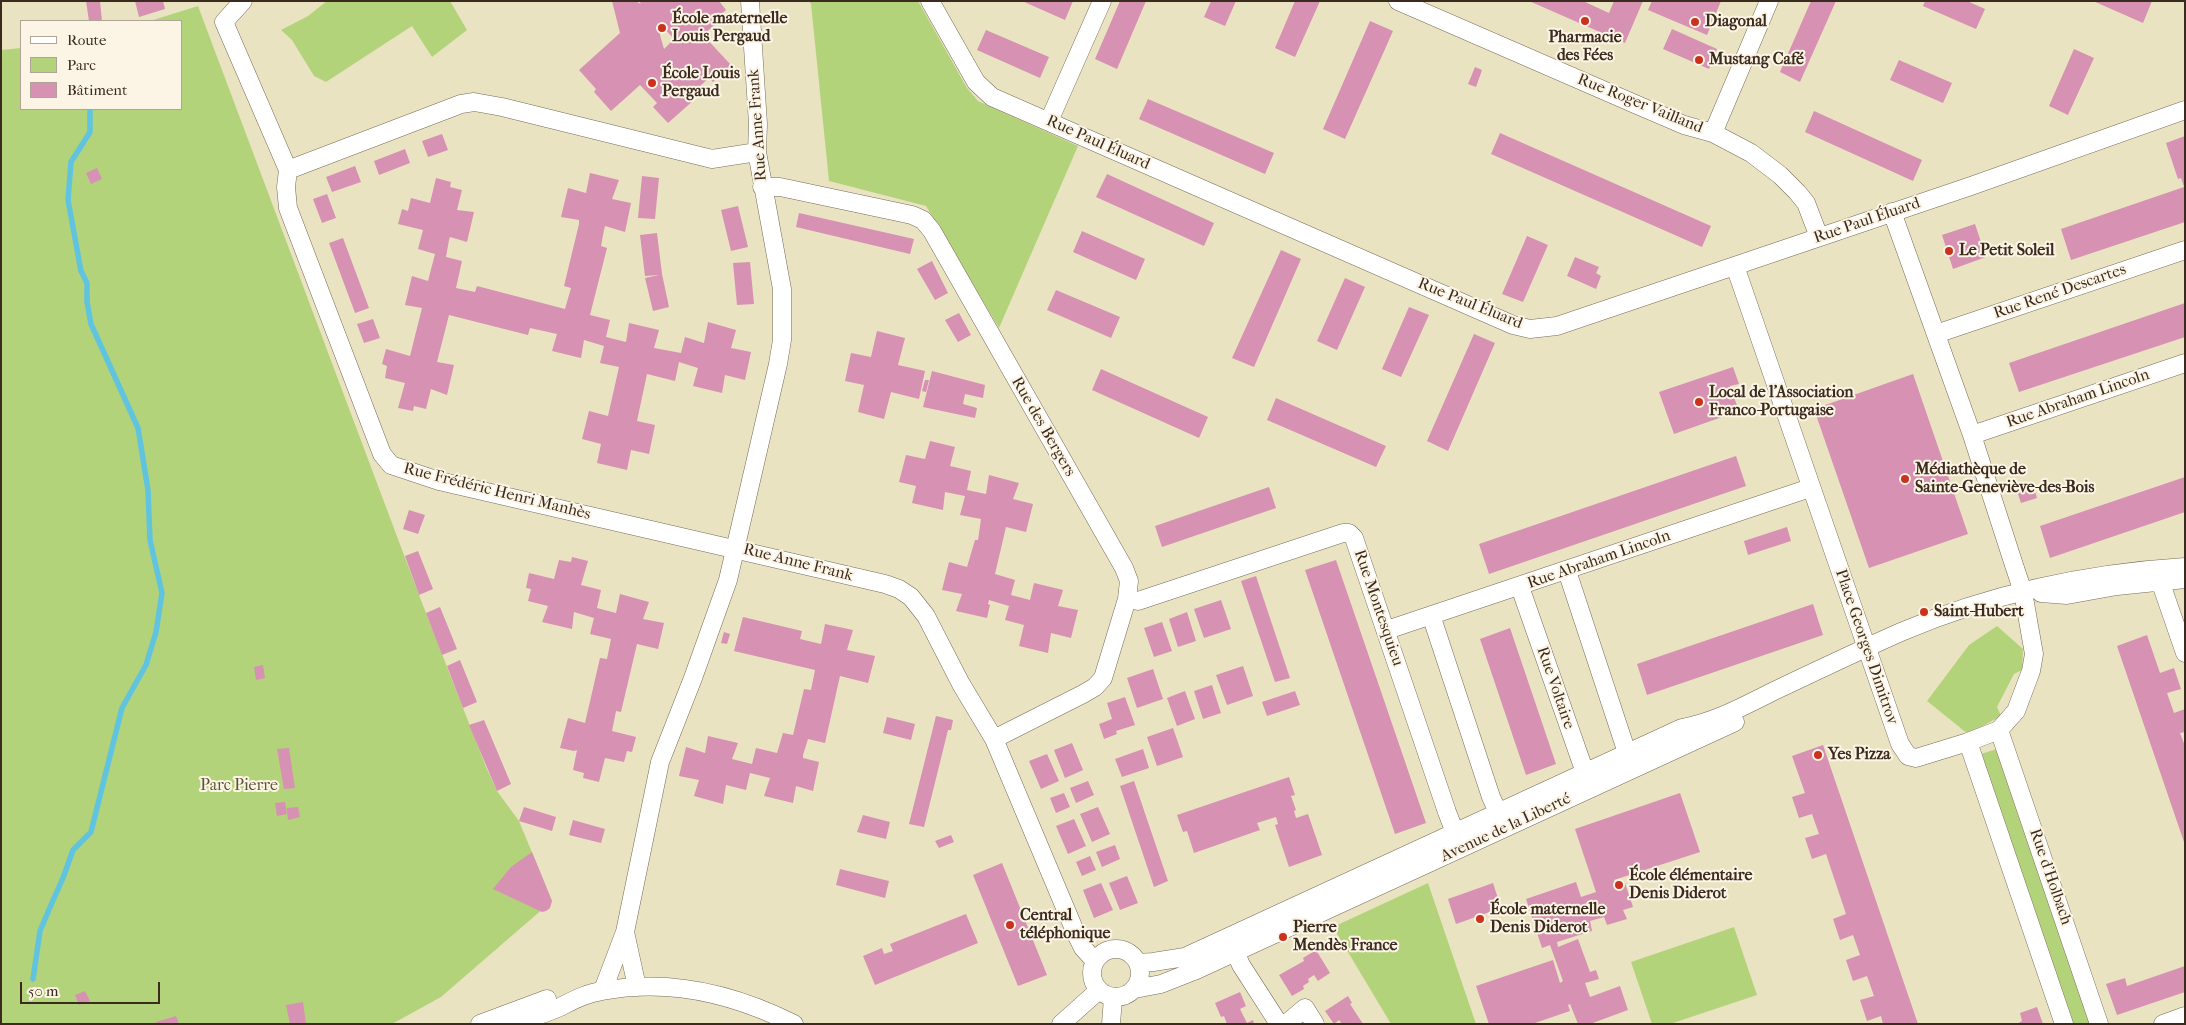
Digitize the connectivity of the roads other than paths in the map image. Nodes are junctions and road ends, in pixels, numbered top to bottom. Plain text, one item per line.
1 (243, 1) edge
2 (750, 1) edge
3 (930, 1) edge
4 (1102, 1) edge
5 (1398, 1) edge
6 (1770, 1) edge
7 (2185, 110) edge
8 (1049, 121) junction
9 (1713, 133) junction
10 (757, 152) junction
11 (288, 170) junction
12 (762, 187) junction
13 (1892, 212) junction
14 (1819, 237) junction
15 (2185, 250) edge
16 (1735, 266) junction
17 (1936, 334) junction
18 (2185, 363) edge
19 (1972, 435) junction
20 (1810, 488) junction
21 (736, 549) junction
22 (2185, 567) edge
23 (1568, 571) junction
24 (2158, 575) junction
25 (2185, 579) edge
26 (1520, 586) junction
27 (2023, 592) junction
28 (1127, 599) junction
29 (1431, 615) junction
30 (1387, 630) junction
31 (1867, 648) junction
32 (2185, 653) edge
33 (1999, 730) junction
34 (994, 739) junction
35 (1968, 742) junction
36 (1630, 762) junction
37 (1587, 781) junction
38 (1502, 820) junction
39 (1458, 841) junction
40 (625, 932) junction
41 (1232, 944) junction
42 (1094, 960) junction
43 (1138, 962) junction
44 (637, 987) junction
45 (1135, 989) junction
46 (603, 990) junction
47 (1106, 994) junction
48 (575, 998) junction
49 (2185, 1016) edge
50 (480, 1024) edge
51 (513, 1024) edge
52 (794, 1024) edge
53 (1061, 1024) edge
54 (1111, 1024) edge
55 (1279, 1024) edge
56 (1286, 1024) edge
57 (1315, 1024) edge
58 (2064, 1024) edge
59 (2099, 1024) edge
60 (2163, 1024) edge

1 - 11 street, Rue Frédéric Henri Manhès
2 - 10 street, Rue Anne Frank
3 - 8 street, Rue Paul Éluard
4 - 8 street
5 - 9 street, Rue Roger Vailland
6 - 9 street
7 - 13 street, Rue Paul Éluard
8 - 16 street, Rue Paul Éluard
9 - 14 street, Rue Roger Vailland
10 - 11 street
10 - 12 street, Rue Anne Frank
11 - 21 street, Rue Frédéric Henri Manhès
12 - 21 street, Rue Anne Frank
12 - 28 street, Rue des Bergers
13 - 14 street, Rue Paul Éluard
13 - 17 street, Place Georges Dimitrov
14 - 16 street, Rue Paul Éluard
15 - 17 street, Rue René Descartes
16 - 20 street, Place Georges Dimitrov
17 - 19 street, Place Georges Dimitrov
18 - 19 street, Rue Abraham Lincoln
19 - 27 street, Place Georges Dimitrov
20 - 23 street, Rue Abraham Lincoln
20 - 31 street, Place Georges Dimitrov
21 - 34 street, Rue Anne Frank
21 - 40 street
22 - 24 street, Avenue de la Liberté
23 - 26 street, Rue Abraham Lincoln
23 - 36 street
24 - 25 street, Avenue de la Liberté
24 - 27 street, Avenue de la Liberté
24 - 32 street
26 - 29 street, Rue Abraham Lincoln
26 - 37 street, Rue Voltaire
27 - 31 street, Avenue de la Liberté
27 - 33 street, Place Georges Dimitrov
28 - 30 street, Rue Montesquieu
28 - 34 street, Rue des Bergers
29 - 30 street, Rue Abraham Lincoln
29 - 38 street
30 - 39 street, Rue Montesquieu
31 - 35 street, Place Georges Dimitrov
31 - 36 street, Avenue de la Liberté
33 - 35 street, Place Georges Dimitrov
33 - 59 street, Rue d'Holbach
34 - 42 street, Rue Anne Frank
35 - 58 street, Rue d'Holbach
36 - 37 street, Avenue de la Liberté
37 - 38 street, Avenue de la Liberté
38 - 39 street, Avenue de la Liberté
39 - 41 street, Avenue de la Liberté
40 - 44 street
40 - 46 street
41 - 43 street, Avenue de la Liberté
41 - 45 street, Avenue de la Liberté
41 - 55 street
42 - 43 street
42 - 47 street
43 - 45 street
44 - 46 street
44 - 52 street
45 - 47 street
46 - 48 street
47 - 53 street
47 - 54 street
48 - 50 street
48 - 51 street
49 - 60 street
56 - 57 street

